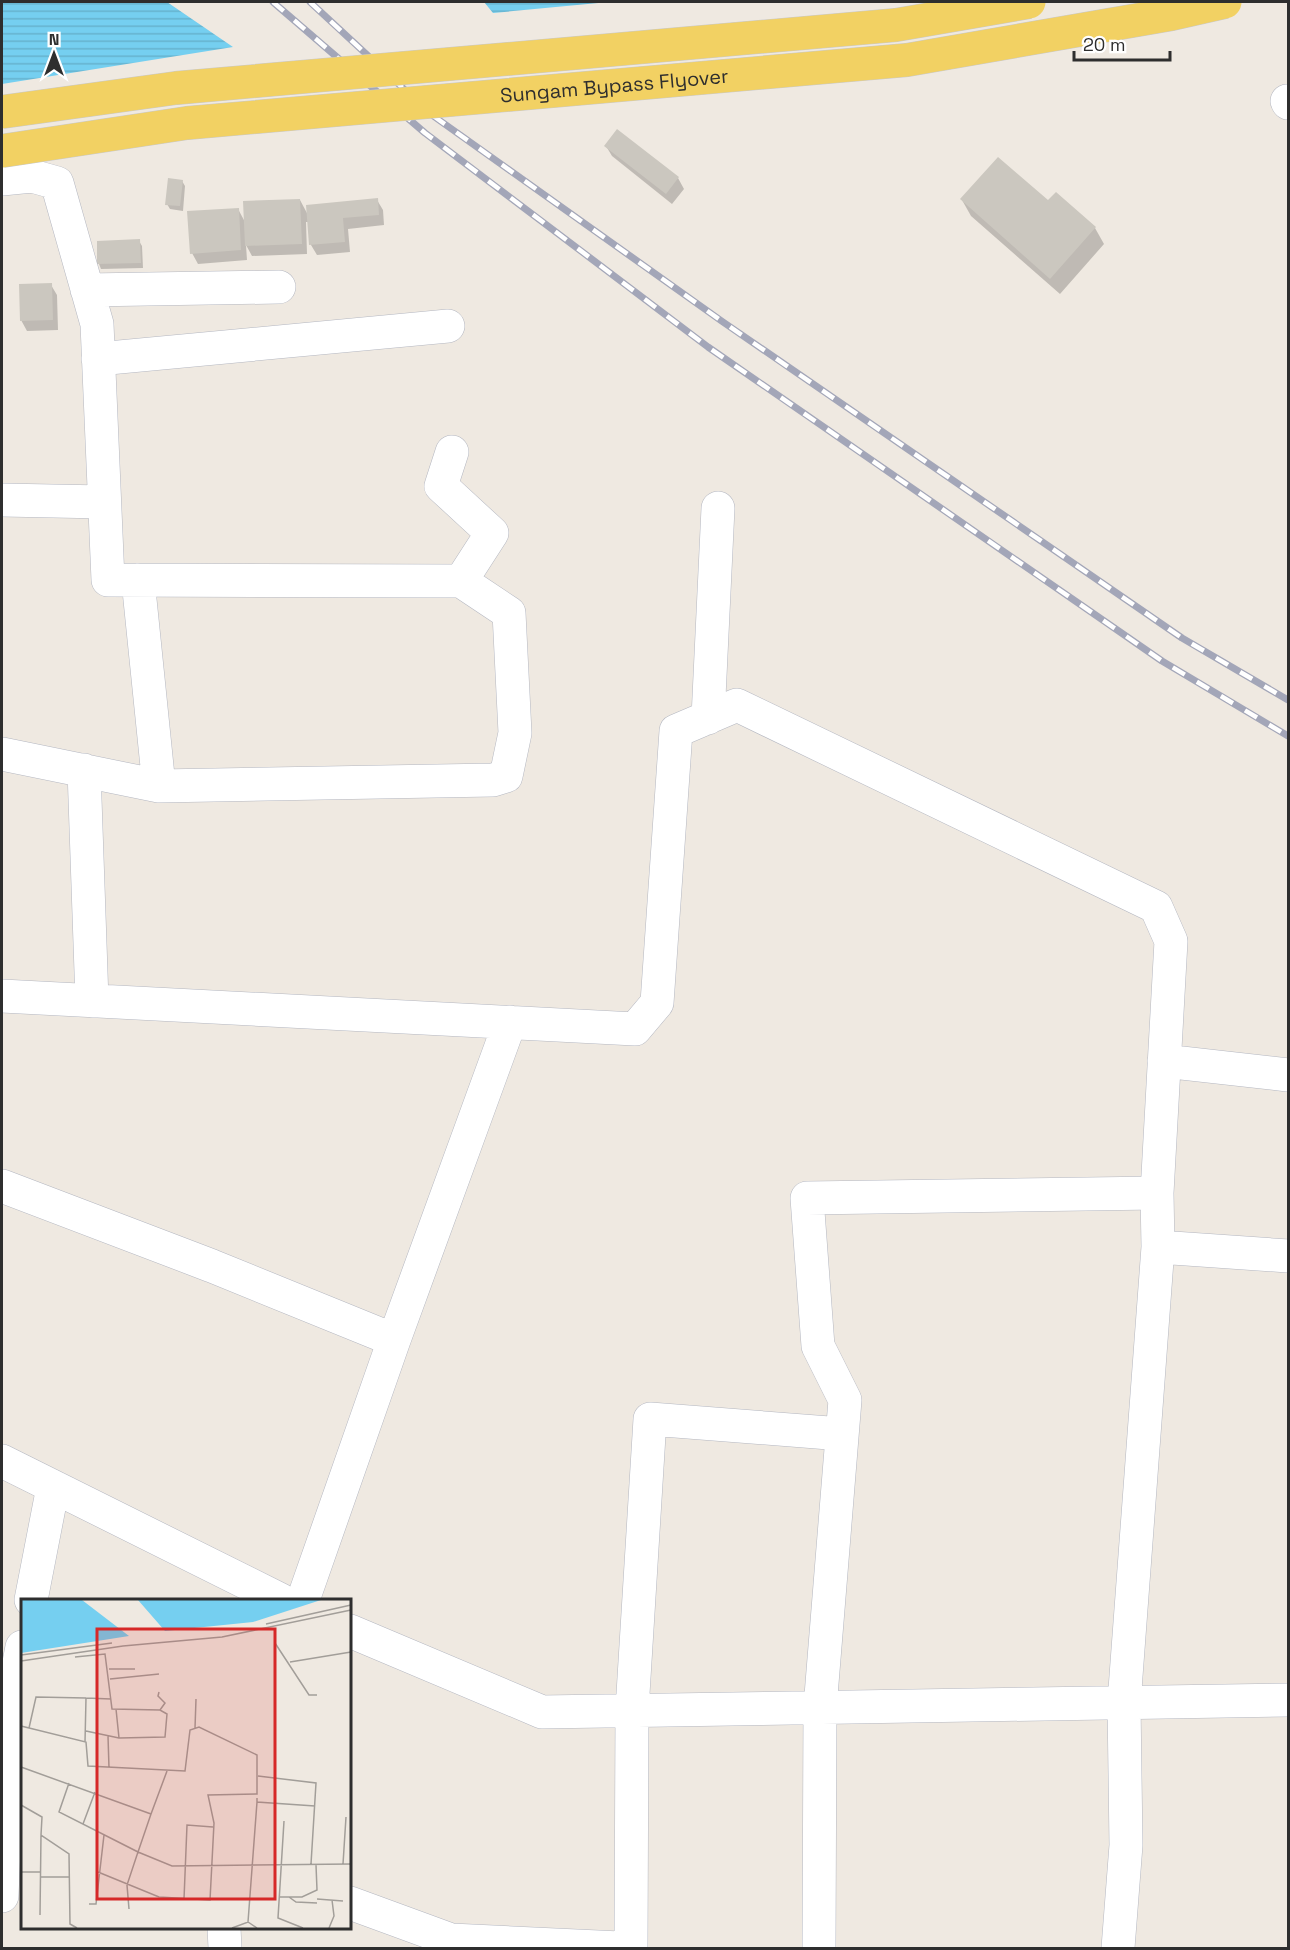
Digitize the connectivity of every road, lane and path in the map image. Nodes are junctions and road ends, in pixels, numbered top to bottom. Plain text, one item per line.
1 (1029, 2) edge
2 (1225, 2) edge
3 (2, 112) edge
4 (2, 151) edge
5 (2, 179) edge
6 (279, 287) dead end
7 (87, 290) junction
8 (448, 326) dead end
9 (98, 359) junction
10 (452, 452) dead end
11 (2, 500) edge
12 (104, 502) junction
13 (718, 508) dead end
14 (138, 580) junction
15 (460, 582) junction
16 (708, 718) junction
17 (2, 754) edge
18 (84, 770) junction
19 (159, 786) junction
20 (2, 996) edge
21 (92, 1000) junction
22 (510, 1022) junction
23 (1164, 1061) junction
24 (1288, 1075) edge
25 (2, 1186) edge
26 (1157, 1193) junction
27 (1158, 1247) junction
28 (1288, 1256) edge
29 (394, 1340) junction
30 (842, 1434) junction
31 (2, 1461) edge
32 (53, 1487) junction
33 (32, 1599) edge
34 (279, 1599) edge
35 (303, 1599) edge
36 (351, 1631) edge
37 (21, 1652) edge
38 (1288, 1700) edge
39 (1124, 1703) junction
40 (820, 1708) junction
41 (632, 1710) junction
42 (15, 1761) edge
43 (2, 1896) edge
44 (351, 1903) edge
45 (224, 1929) edge
46 (449, 1944) edge
47 (225, 1948) edge
48 (620, 1948) edge
49 (630, 1948) edge
50 (819, 1948) edge
51 (1118, 1948) edge

1 - 3 main road, Sungam Bypass Flyover, bridge
2 - 4 main road, Sungam Bypass Flyover, bridge
5 - 7 street
6 - 7 street
7 - 9 street
8 - 9 street
9 - 12 street
10 - 15 street
11 - 12 street
12 - 14 street
13 - 16 street
14 - 15 street
14 - 19 street
15 - 19 street
16 - 22 street
16 - 23 street
17 - 18 street
18 - 19 street
18 - 21 street
20 - 21 street
21 - 22 street
22 - 29 street
23 - 24 street
23 - 26 street
25 - 29 street
26 - 27 street
26 - 30 street
27 - 28 street
27 - 39 street
29 - 35 street
30 - 40 street
30 - 41 street
31 - 32 street
32 - 33 street
32 - 34 street
36 - 41 street
37 - 42 street
38 - 39 street
39 - 40 street
39 - 51 street
40 - 41 street
40 - 50 street
41 - 49 street
42 - 43 street
44 - 46 street
45 - 47 street
46 - 48 street

